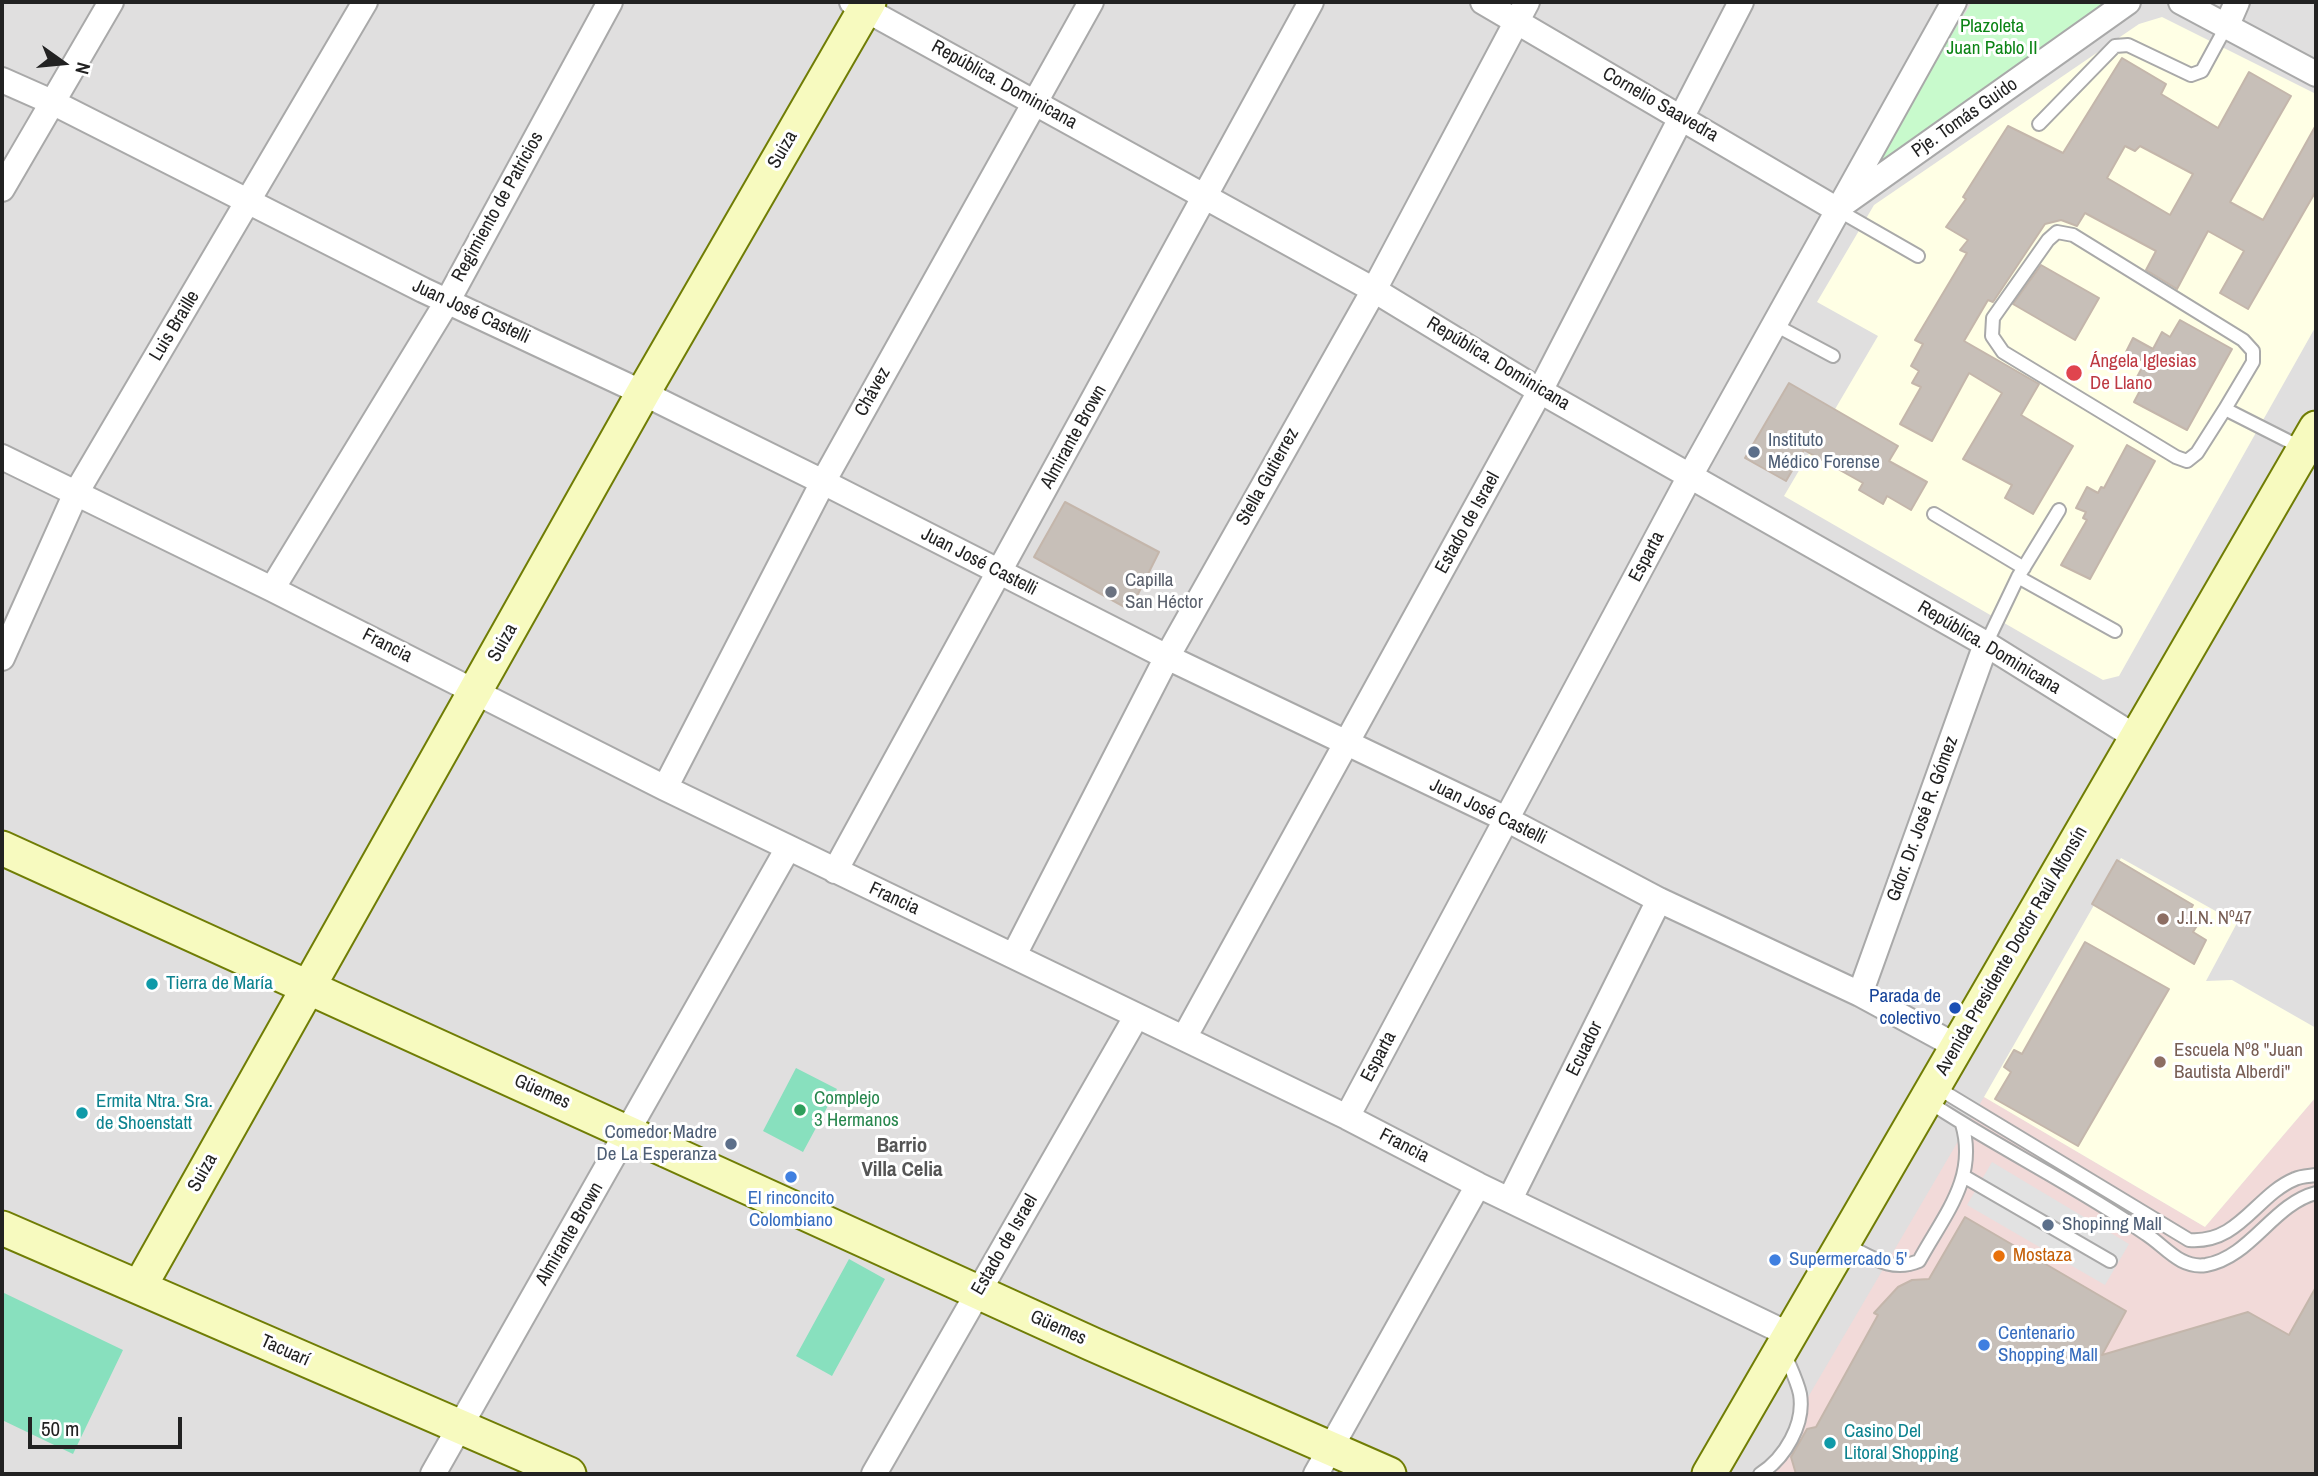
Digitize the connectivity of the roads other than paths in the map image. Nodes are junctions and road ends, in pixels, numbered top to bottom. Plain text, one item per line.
1 (111, 2) edge
2 (365, 2) edge
3 (610, 2) edge
4 (1091, 2) edge
5 (1311, 2) edge
6 (1483, 2) edge
7 (1741, 2) edge
8 (1954, 2) edge
9 (2128, 2) edge
10 (2181, 2) edge
11 (2237, 2) edge
12 (862, 4) edge
13 (1522, 11) edge
14 (2227, 25) junction
15 (2316, 74) edge
16 (2, 80) edge
17 (1035, 101) junction
18 (54, 103) junction
19 (1679, 116) junction
20 (2039, 124) dead end
21 (2, 189) edge
22 (1206, 196) junction
23 (249, 202) junction
24 (1836, 209) junction
25 (1918, 256) dead end
26 (1374, 290) junction
27 (447, 302) junction
28 (1776, 325) junction
29 (1833, 356) dead end
30 (1540, 391) junction
31 (643, 393) junction
32 (2225, 409) junction
33 (2310, 439) edge
34 (2, 457) edge
35 (1690, 476) junction
36 (823, 482) junction
37 (76, 493) junction
38 (2059, 510) dead end
39 (1934, 514) dead end
40 (999, 573) junction
41 (2021, 573) junction
42 (272, 589) junction
43 (2115, 631) dead end
44 (1986, 644) junction
45 (1167, 657) junction
46 (2, 658) edge
47 (476, 691) junction
48 (2137, 737) junction
49 (1348, 743) junction
50 (665, 788) junction
51 (1506, 819) junction
52 (2, 848) edge
53 (788, 848) junction
54 (835, 871) junction
55 (1659, 900) junction
56 (1014, 955) junction
57 (309, 985) junction
58 (1860, 994) junction
59 (1136, 1017) junction
60 (1184, 1038) junction
61 (1956, 1046) junction
62 (1930, 1093) junction
63 (1347, 1116) junction
64 (1962, 1124) junction
65 (628, 1130) junction
66 (2316, 1175) edge
67 (1965, 1177) junction
68 (1478, 1185) junction
69 (2316, 1193) edge
70 (1510, 1199) junction
71 (2, 1228) edge
72 (1843, 1243) junction
73 (2109, 1261) dead end
74 (140, 1286) junction
75 (978, 1292) junction
76 (1786, 1341) junction
77 (460, 1428) junction
78 (1324, 1461) edge
79 (433, 1474) edge
80 (569, 1474) edge
81 (874, 1474) edge
82 (1389, 1474) edge
83 (1709, 1474) edge
84 (1760, 1474) edge

1 - 18 street
2 - 23 street, Luis Braille
3 - 27 street, Regimiento de Patricios
4 - 17 street, Chávez
5 - 22 street, Almirante Brown
6 - 13 street, Cornelio Saavedra
7 - 19 street, Estado de Israel
8 - 24 street, Esparta
9 - 24 street, Pje. Tomás Guido
10 - 14 street
11 - 14 street
12 - 17 street, República. Dominicana
12 - 31 street, Suiza
13 - 19 street, Cornelio Saavedra
13 - 26 street, Stella Gutierrez
14 - 15 street
14 - 20 lane
16 - 18 street, Juan José Castelli
17 - 22 street, República. Dominicana
17 - 36 street, Chávez
18 - 21 street
18 - 23 street, Juan José Castelli
19 - 24 street, Cornelio Saavedra
19 - 30 street, Estado de Israel
22 - 26 street, República. Dominicana
22 - 40 street, Almirante Brown
23 - 27 street, Juan José Castelli
23 - 37 street, Luis Braille
24 - 25 lane
24 - 28 street, Esparta
26 - 30 street, República. Dominicana
26 - 45 street, Stella Gutierrez
27 - 31 street, Juan José Castelli
27 - 42 street, Regimiento de Patricios
28 - 29 lane
28 - 35 street, Esparta
30 - 35 street, República. Dominicana
30 - 49 street, Estado de Israel
31 - 36 street, Juan José Castelli
31 - 47 street, Suiza
32 - 32 lane
32 - 33 lane
33 - 48 street, Avenida Presidente Doctor Raúl Alfonsín
34 - 37 street, Francia
35 - 44 street, República. Dominicana
35 - 51 street, Esparta
36 - 40 street, Juan José Castelli
36 - 50 street, Chávez
37 - 42 street, Francia
37 - 46 street, Luis Braille
38 - 41 lane
39 - 41 lane
40 - 45 street, Juan José Castelli
40 - 54 street, Almirante Brown
41 - 43 lane
41 - 44 lane
42 - 47 street, Francia
44 - 48 street, República. Dominicana
44 - 58 street, Gdor. Dr. José R. Gómez
45 - 49 street, Juan José Castelli
45 - 56 street, Stella Gutierrez
47 - 50 street, Francia
47 - 57 street, Suiza
48 - 61 street, Avenida Presidente Doctor Raúl Alfonsín
49 - 51 street, Juan José Castelli
49 - 60 street, Estado de Israel
50 - 53 street, Francia
51 - 55 street, Juan José Castelli
51 - 63 street, Esparta
52 - 57 street, Güemes
53 - 54 street, Francia
53 - 65 street, Almirante Brown
54 - 56 street, Francia
55 - 58 street, Juan José Castelli
55 - 70 street, Ecuador
56 - 59 street, Francia
57 - 65 street, Güemes
57 - 74 street, Suiza
58 - 61 street, Juan José Castelli
59 - 60 street, Francia
59 - 75 street, Estado de Israel
60 - 63 street, Francia
61 - 62 street, Avenida Presidente Doctor Raúl Alfonsín
62 - 64 lane
62 - 66 lane
62 - 72 street, Avenida Presidente Doctor Raúl Alfonsín
63 - 68 street, Francia
64 - 67 lane
64 - 69 lane
65 - 75 street, Güemes
65 - 77 street, Almirante Brown
67 - 72 lane
67 - 73 lane
68 - 70 street, Francia
68 - 78 street
70 - 76 street, Francia
71 - 74 street, Tacuarí
72 - 76 street, Avenida Presidente Doctor Raúl Alfonsín
74 - 77 street, Tacuarí
75 - 78 street, Güemes
75 - 81 street, Estado de Israel
76 - 83 street, Avenida Presidente Doctor Raúl Alfonsín
76 - 84 lane
77 - 79 street, Almirante Brown
77 - 80 street, Tacuarí
78 - 82 street, Güemes

